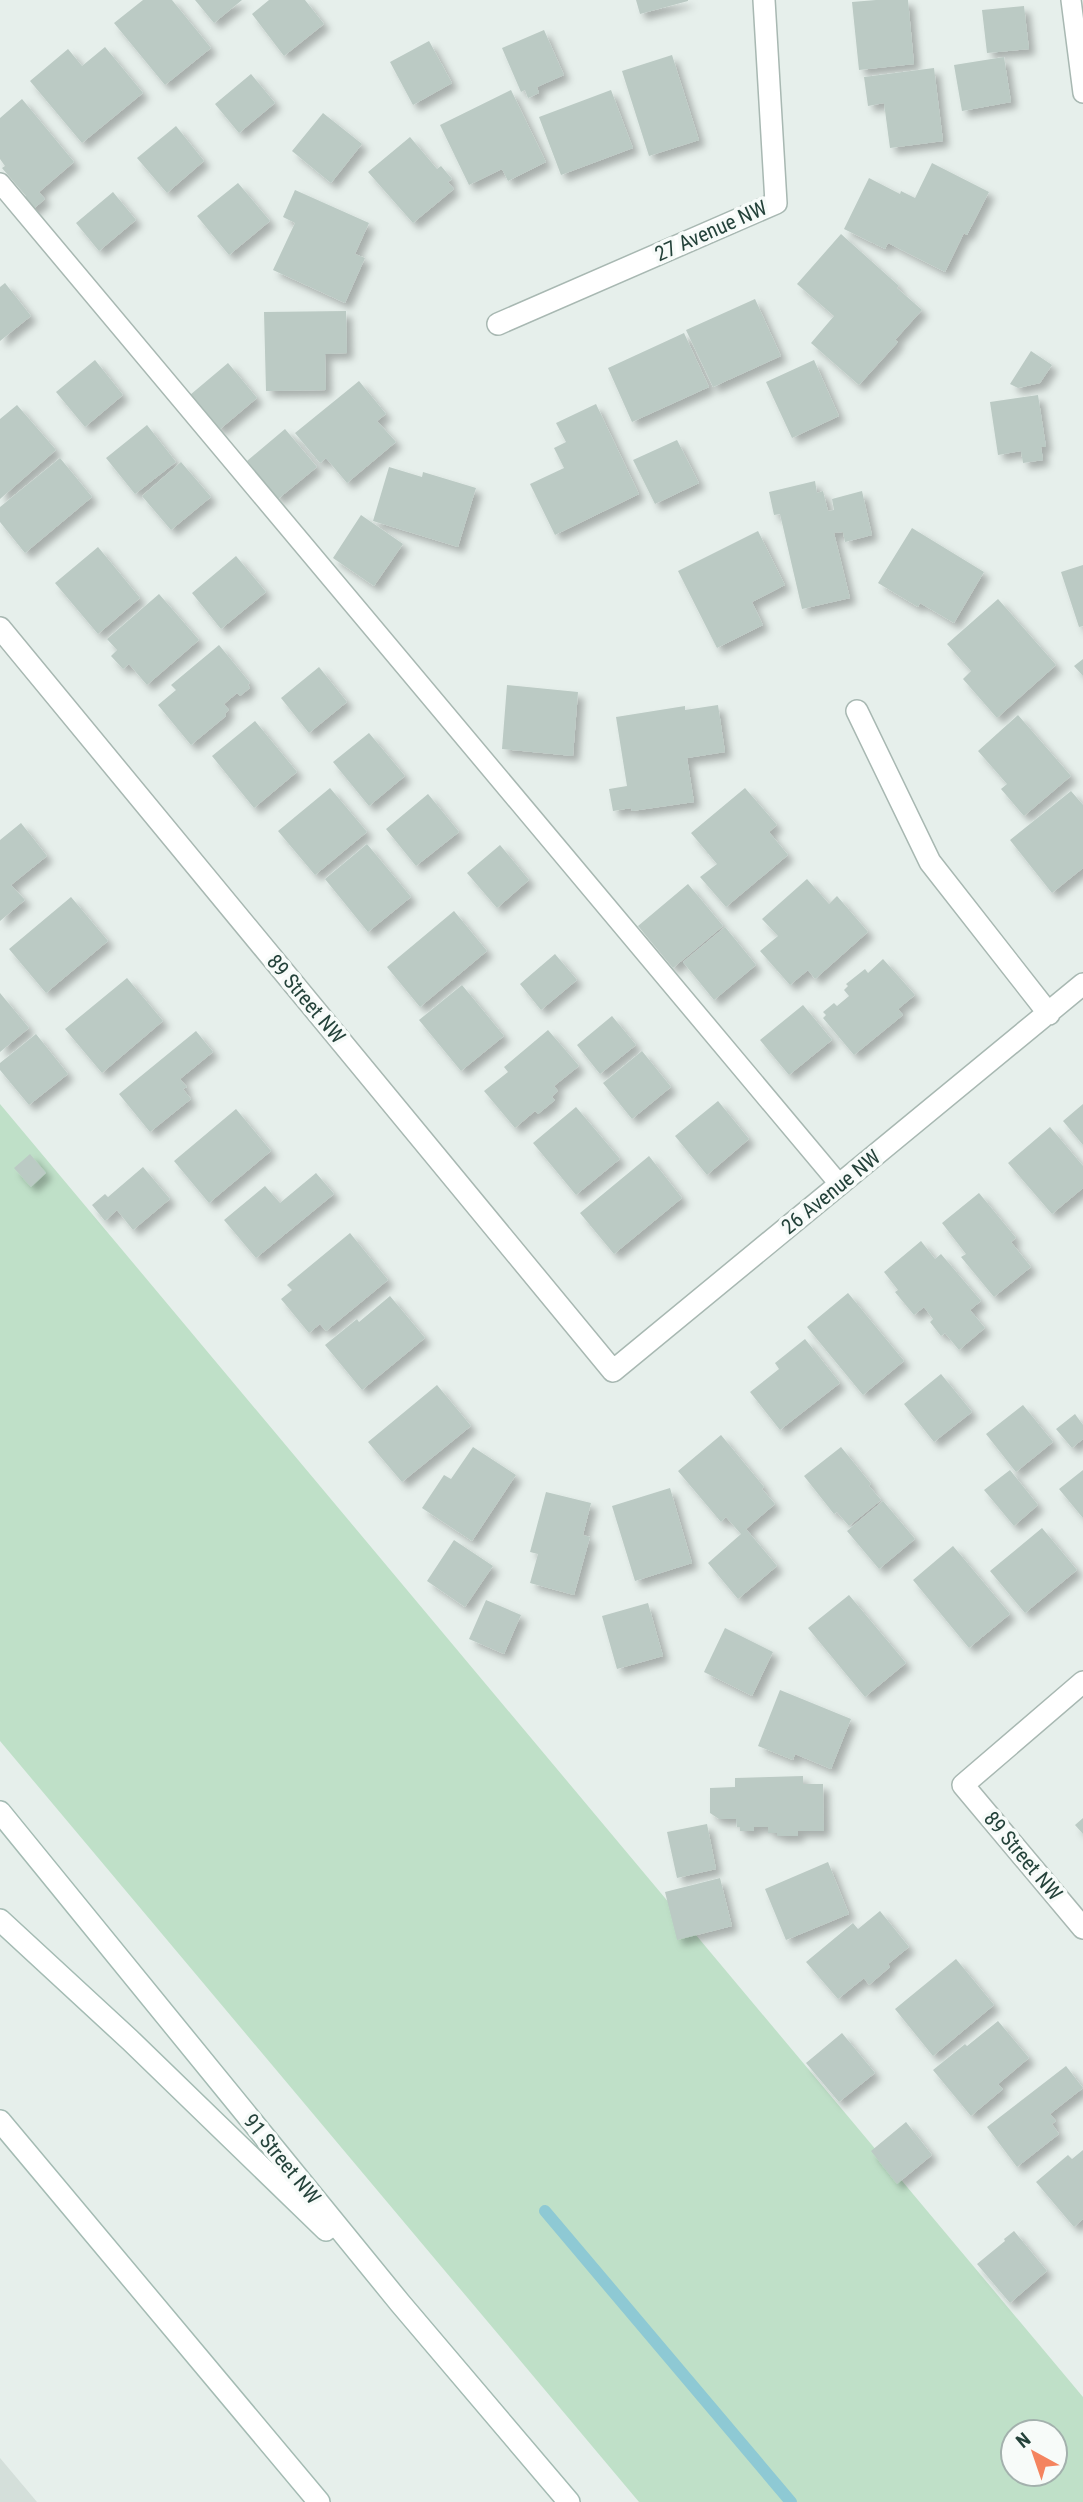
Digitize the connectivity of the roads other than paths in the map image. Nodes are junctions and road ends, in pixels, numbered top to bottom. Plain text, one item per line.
1 (764, 0) edge
2 (1071, 0) edge
3 (1083, 93) edge
4 (0, 183) edge
5 (498, 324) dead end
6 (0, 628) edge
7 (857, 711) dead end
8 (1083, 984) edge
9 (1049, 1014) junction
10 (840, 1185) junction
11 (613, 1371) joint
12 (1083, 1682) edge
13 (0, 1812) edge
14 (0, 1920) edge
15 (1083, 1928) edge
16 (0, 2121) edge
17 (400, 2303) junction
18 (319, 2502) edge
19 (569, 2502) edge

1 - 5 street, 27 Avenue NW
2 - 3 lane
4 - 10 lane
6 - 11 street, 89 Street NW
7 - 9 street
8 - 9 street, 26 Avenue NW
9 - 10 street, 26 Avenue NW
10 - 11 street, 26 Avenue NW
12 - 15 street, 89 Street NW
13 - 17 street, 91 Street NW
14 - 17 street
16 - 18 street
17 - 19 street, 91 Street NW

